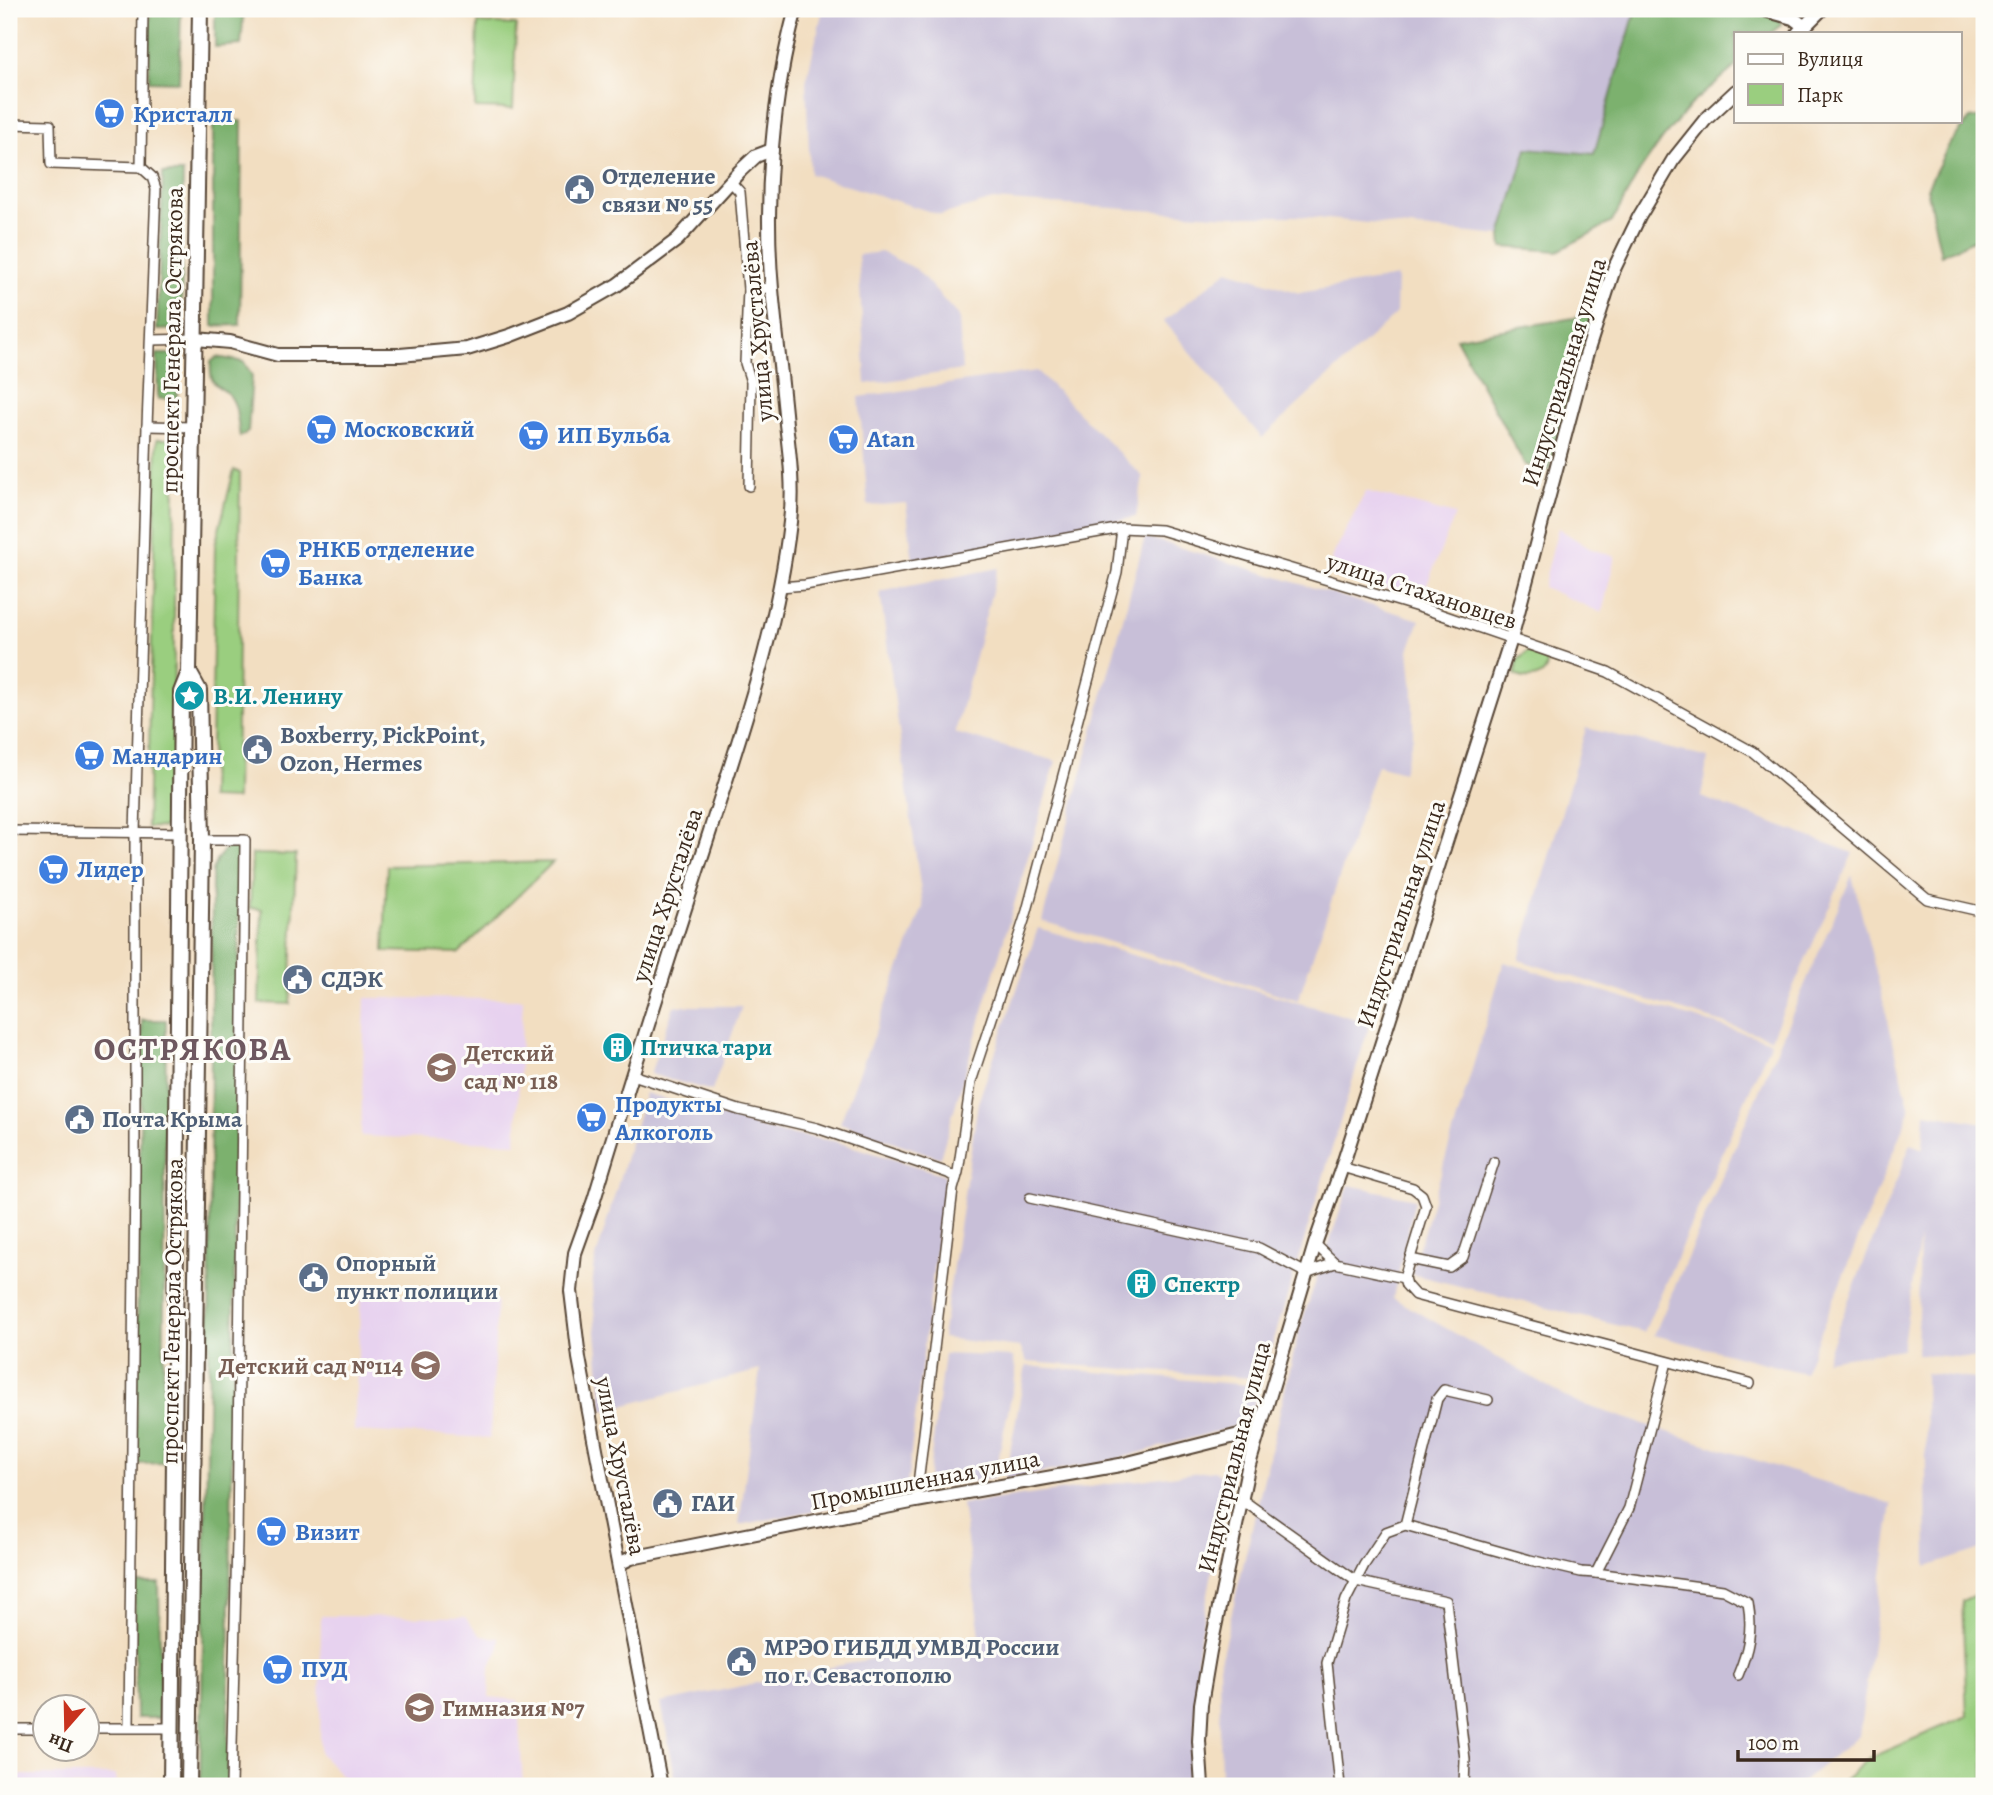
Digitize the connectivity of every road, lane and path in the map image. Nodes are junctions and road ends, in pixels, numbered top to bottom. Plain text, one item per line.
1 (143, 9) edge
2 (200, 9) edge
3 (796, 9) edge
4 (1761, 9) edge
5 (1822, 9) edge
6 (1801, 30) edge
7 (1734, 93) edge
8 (9, 124) edge
9 (772, 150) junction
10 (141, 167) junction
11 (730, 181) junction
12 (772, 288) junction
13 (748, 289) junction
14 (196, 339) junction
15 (150, 340) junction
16 (146, 426) junction
17 (193, 427) junction
18 (749, 486) dead end
19 (1122, 528) junction
20 (780, 587) junction
21 (1511, 639) junction
22 (189, 672) junction
23 (9, 831) edge
24 (135, 833) junction
25 (181, 833) junction
26 (202, 840) junction
27 (1984, 912) edge
28 (633, 1075) junction
29 (1493, 1162) dead end
30 (1342, 1167) junction
31 (956, 1178) junction
32 (1030, 1198) dead end
33 (1315, 1244) junction
34 (1410, 1259) junction
35 (1335, 1263) junction
36 (1306, 1273) junction
37 (1404, 1278) junction
38 (1667, 1362) junction
39 (1751, 1383) dead end
40 (1488, 1401) dead end
41 (1260, 1423) junction
42 (1239, 1435) junction
43 (1248, 1468) junction
44 (1241, 1499) junction
45 (916, 1501) junction
46 (1405, 1525) junction
47 (619, 1564) junction
48 (1596, 1573) junction
49 (1356, 1581) junction
50 (1738, 1675) dead end
51 (129, 1727) junction
52 (102, 1728) edge
53 (172, 1728) junction
54 (32, 1729) edge
55 (9, 1730) edge
56 (171, 1786) edge
57 (188, 1786) edge
58 (231, 1786) edge
59 (661, 1786) edge
60 (1202, 1786) edge
61 (1339, 1786) edge
62 (1464, 1786) edge

1 - 10 street
2 - 14 main road, проспект Генерала Острякова
3 - 9 main road, улица Хрусталёва
4 - 6 main road
5 - 6 main road
7 - 21 main road, Индустриальная улица
8 - 10 street
9 - 11 main road
9 - 12 main road, улица Хрусталёва
10 - 15 street
11 - 13 street
11 - 14 main road
12 - 13 street
12 - 20 main road, улица Хрусталёва
13 - 18 street
14 - 15 street
14 - 17 main road, проспект Генерала Острякова
15 - 16 street
16 - 17 street
16 - 24 street
17 - 22 main road, проспект Генерала Острякова
19 - 20 street, улица Стахановцев
19 - 21 street, улица Стахановцев
19 - 31 street
20 - 28 main road, улица Хрусталёва
21 - 27 street, улица Стахановцев
21 - 30 main road, Индустриальная улица
22 - 25 main road, проспект Генерала Острякова
22 - 26 main road, проспект Генерала Острякова
23 - 24 street
24 - 25 street
24 - 51 street
25 - 53 main road, проспект Генерала Острякова
26 - 57 main road, проспект Генерала Острякова
26 - 58 street
28 - 31 street
28 - 47 main road, улица Хрусталёва
29 - 34 street
30 - 33 main road, Индустриальная улица
30 - 34 street
31 - 45 street
32 - 36 street
33 - 35 street
33 - 36 main road, Индустриальная улица
34 - 37 street
35 - 36 street
35 - 37 street
36 - 41 main road, Индустриальная улица
37 - 38 street
38 - 39 street
38 - 48 street
40 - 46 street
41 - 42 main road, Промышленная улица
41 - 43 main road, Индустриальная улица
42 - 43 main road
42 - 45 main road, Промышленная улица
43 - 44 main road, Индустриальная улица
44 - 49 street
44 - 60 main road, Индустриальная улица
45 - 47 main road, Промышленная улица
46 - 48 street
46 - 49 street
47 - 59 main road, улица Хрусталёва
48 - 50 street
49 - 61 street
49 - 62 street
51 - 52 street
51 - 53 street
53 - 56 main road, проспект Генерала Острякова
54 - 55 street

